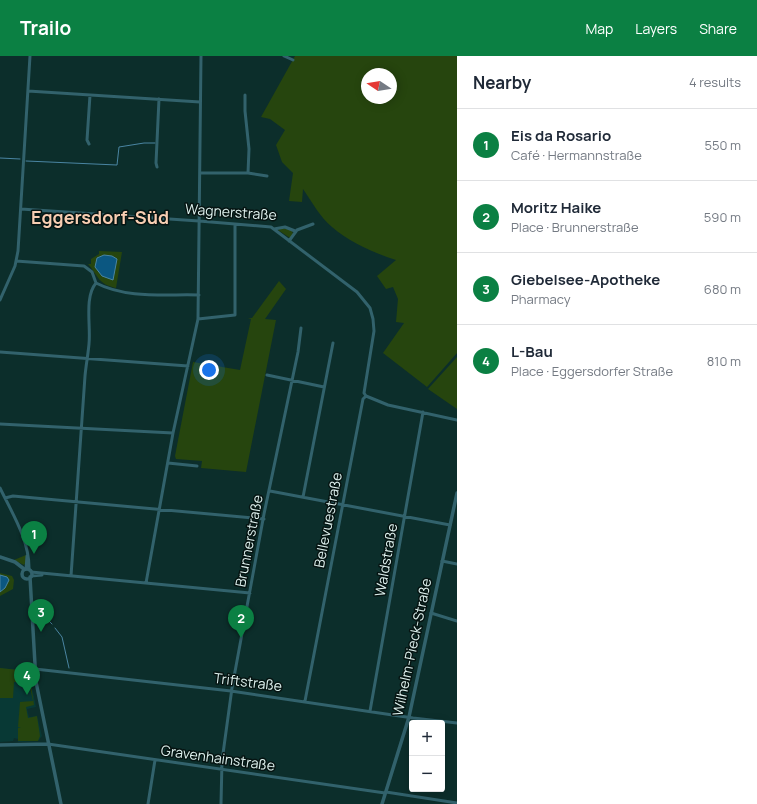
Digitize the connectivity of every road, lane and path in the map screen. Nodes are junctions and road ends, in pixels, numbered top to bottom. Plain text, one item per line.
1 (30, 56) edge
2 (201, 56) edge
3 (284, 56) edge
4 (293, 60) dead end
5 (28, 91) junction
6 (90, 95) junction
7 (245, 95) dead end
8 (159, 99) junction
9 (200, 102) junction
10 (89, 144) dead end
11 (157, 167) dead end
12 (200, 173) junction
13 (248, 173) junction
14 (267, 176) dead end
15 (21, 209) junction
16 (199, 221) junction
17 (235, 224) junction
18 (313, 224) dead end
19 (274, 229) junction
20 (295, 231) junction
21 (289, 241) junction
22 (16, 261) junction
23 (96, 283) junction
24 (199, 295) junction
25 (0, 300) edge
26 (198, 318) junction
27 (301, 328) dead end
28 (332, 343) dead end
29 (0, 352) edge
30 (87, 358) junction
31 (188, 366) junction
32 (267, 375) dead end
33 (293, 379) junction
34 (324, 386) junction
35 (366, 396) junction
36 (423, 412) junction
37 (457, 420) edge
38 (0, 424) edge
39 (82, 428) junction
40 (173, 434) junction
41 (168, 463) junction
42 (197, 466) dead end
43 (0, 488) edge
44 (270, 491) junction
45 (457, 493) edge
46 (303, 497) junction
47 (5, 498) junction
48 (76, 501) junction
49 (342, 505) junction
50 (160, 510) junction
51 (404, 516) junction
52 (264, 519) junction
53 (450, 525) junction
54 (0, 557) edge
55 (442, 561) junction
56 (457, 564) edge
57 (28, 572) junction
58 (71, 576) junction
59 (25, 578) junction
60 (146, 583) junction
61 (31, 591) junction
62 (250, 593) junction
63 (431, 613) junction
64 (457, 621) edge
65 (34, 669) junction
66 (231, 691) junction
67 (305, 701) junction
68 (370, 711) junction
69 (409, 717) junction
70 (457, 723) edge
71 (48, 744) junction
72 (0, 745) edge
73 (155, 760) junction
74 (221, 769) junction
75 (385, 792) junction
76 (457, 803) edge
77 (61, 804) edge
78 (148, 804) edge
79 (221, 804) edge
80 (382, 804) edge

1 - 5 street
2 - 9 street
3 - 4 street
5 - 6 street
5 - 15 street
6 - 8 street
6 - 10 street
7 - 13 street
8 - 9 street
8 - 11 street
9 - 12 street
12 - 13 street
12 - 16 street
13 - 14 street
15 - 16 street, Wagnerstraße
15 - 22 street
16 - 17 street, Wagnerstraße
16 - 24 street
17 - 19 street, Wagnerstraße
17 - 26 street
18 - 20 street, Wagnerstraße
19 - 20 street, Wagnerstraße
19 - 21 street, Bellevuestraße
20 - 21 street, Wagnerstraße
21 - 35 street, Bellevuestraße
22 - 23 street
22 - 25 street
23 - 24 street
23 - 30 street
24 - 26 street
26 - 31 street
27 - 33 street, Brunnerstraße
28 - 34 street
29 - 30 street
30 - 31 street
30 - 39 street
31 - 40 street
32 - 33 street
33 - 34 street
33 - 44 street, Brunnerstraße
34 - 46 street
35 - 36 street
35 - 49 street, Bellevuestraße
36 - 37 street
36 - 51 street, Waldstraße
38 - 39 street
39 - 40 street
39 - 48 street
40 - 41 street
41 - 42 street
41 - 50 street
43 - 47 street
44 - 46 street
44 - 52 street, Brunnerstraße
45 - 53 street, Wilhelm-Pieck-Straße
46 - 49 street
47 - 48 street
47 - 57 street
48 - 50 street
48 - 58 street
49 - 51 street
49 - 67 street, Bellevuestraße
50 - 52 street
50 - 60 street
51 - 53 street
51 - 68 street, Waldstraße
52 - 62 street, Brunnerstraße
53 - 55 street, Wilhelm-Pieck-Straße
54 - 57 street
55 - 56 street
55 - 63 street, Wilhelm-Pieck-Straße
57 - 58 street
57 - 59 street
57 - 59 street
57 - 61 street
58 - 60 street
59 - 61 street
60 - 62 street
61 - 65 street
62 - 66 street, Brunnerstraße
63 - 64 street
63 - 69 street, Wilhelm-Pieck-Straße
65 - 66 street, Triftstraße
65 - 71 street
66 - 67 street, Triftstraße
66 - 74 street, Brunnerstraße
67 - 68 street, Triftstraße
68 - 69 street, Triftstraße
69 - 70 street, Triftstraße
69 - 75 street, Wilhelm-Pieck-Straße
71 - 72 street
71 - 73 street, Gravenhainstraße
71 - 77 street
73 - 74 street, Gravenhainstraße
73 - 78 street
74 - 75 street, Gravenhainstraße
74 - 79 street, Brunnerstraße
75 - 76 street, Gravenhainstraße
75 - 80 street, Wilhelm-Pieck-Straße

